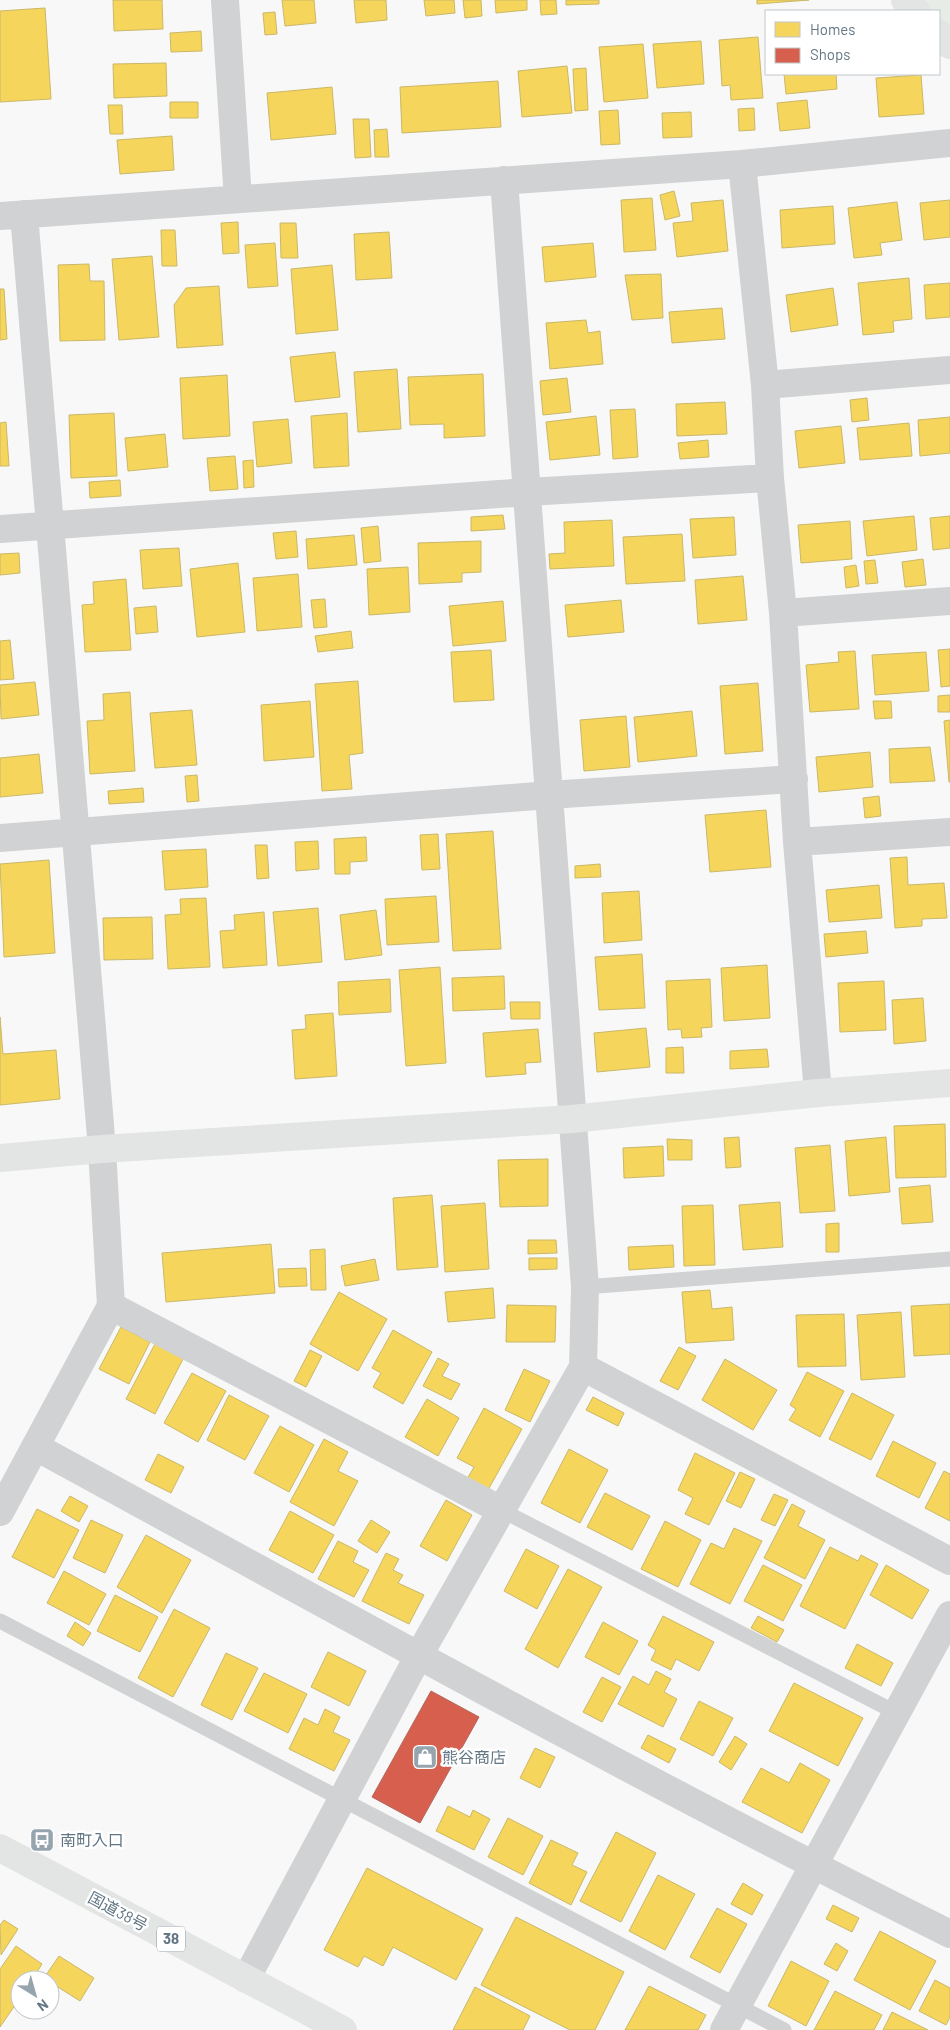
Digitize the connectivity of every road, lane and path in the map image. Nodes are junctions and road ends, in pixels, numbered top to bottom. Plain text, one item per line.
1 (225, 0) edge
2 (905, 0) edge
3 (915, 10) edge
4 (940, 35) edge
5 (950, 45) edge
6 (950, 142) edge
7 (742, 164) junction
8 (504, 180) junction
9 (238, 198) junction
10 (12, 215) edge
11 (950, 370) edge
12 (765, 386) junction
13 (770, 478) junction
14 (528, 492) junction
15 (50, 526) junction
16 (0, 529) edge
17 (950, 601) edge
18 (783, 613) junction
19 (794, 779) junction
20 (549, 794) junction
21 (950, 832) edge
22 (76, 833) junction
23 (0, 838) edge
24 (797, 842) junction
25 (950, 1083) edge
26 (818, 1093) junction
27 (572, 1119) junction
28 (102, 1149) junction
29 (0, 1158) edge
30 (950, 1259) edge
31 (585, 1287) junction
32 (111, 1306) junction
33 (583, 1367) junction
34 (36, 1447) junction
35 (501, 1510) junction
36 (0, 1512) edge
37 (950, 1561) edge
38 (950, 1615) edge
39 (0, 1621) edge
40 (419, 1655) junction
41 (896, 1713) junction
42 (342, 1800) junction
43 (0, 1848) edge
44 (814, 1866) junction
45 (950, 1934) edge
46 (246, 1979) junction
47 (738, 2005) junction
48 (343, 2030) edge
49 (724, 2030) edge
50 (784, 2030) edge

1 - 9 street
2 - 3 main road
4 - 5 main road
6 - 7 street
7 - 8 street
7 - 12 street
8 - 9 street
8 - 14 street
9 - 10 street
10 - 15 street
11 - 12 street
12 - 13 street
13 - 14 street
13 - 18 street
14 - 15 street
14 - 20 street
15 - 16 street
15 - 22 street
17 - 18 street
18 - 19 street
19 - 20 street
19 - 24 street
20 - 22 street
20 - 27 street
21 - 24 street
22 - 23 street
22 - 28 street
24 - 26 street
25 - 26 main road
26 - 27 main road
27 - 28 main road
27 - 31 street
28 - 29 main road
28 - 32 street
30 - 31 lane
31 - 33 street
32 - 34 street
32 - 35 street
33 - 35 street
33 - 37 street
34 - 36 street
34 - 40 street
35 - 40 street
35 - 41 lane
38 - 41 street
39 - 42 lane
40 - 42 street
40 - 44 street
41 - 44 street
42 - 46 street
42 - 47 lane
43 - 46 main road, 国道38号 / 38
44 - 45 street
44 - 47 street
46 - 48 main road, 国道38号 / 38
47 - 49 street
47 - 50 lane

